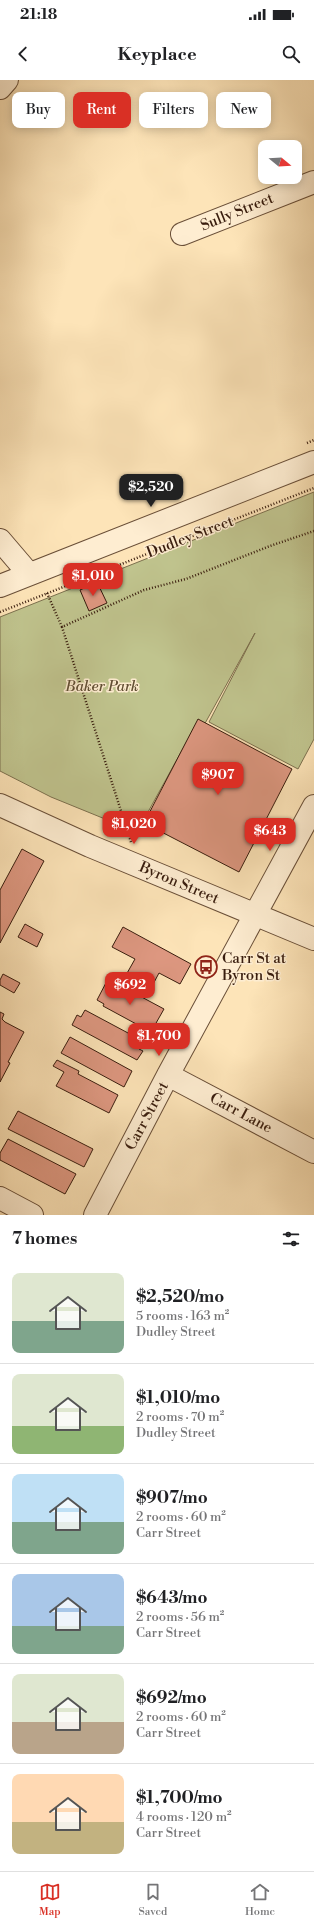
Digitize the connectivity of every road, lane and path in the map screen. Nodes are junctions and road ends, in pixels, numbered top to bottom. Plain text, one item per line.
1 (7, 80) edge
2 (0, 88) edge
3 (314, 182) edge
4 (182, 234) dead end
5 (314, 462) edge
6 (314, 488) edge
7 (314, 531) edge
8 (0, 540) edge
9 (29, 574) junction
10 (0, 586) edge
11 (46, 593) junction
12 (0, 612) edge
13 (62, 627) junction
14 (0, 805) edge
15 (314, 806) edge
16 (139, 866) junction
17 (255, 915) junction
18 (314, 939) edge
19 (168, 1075) junction
20 (314, 1152) edge
21 (0, 1198) edge
22 (32, 1215) edge
23 (95, 1215) edge

1 - 2 street
3 - 4 street, Sully Street
5 - 9 street, Dudley Street
6 - 11 path, Dudley Street
7 - 13 path
8 - 9 street
9 - 10 street, Dudley Street
11 - 12 path, Dudley Street
11 - 13 path
13 - 16 path
14 - 16 street, Byron Street
15 - 17 street, Carr Street
16 - 17 street, Byron Street
17 - 18 street, Byron Street
17 - 19 street, Carr Street
19 - 20 street, Carr Lane
19 - 23 street, Carr Street
21 - 22 street

